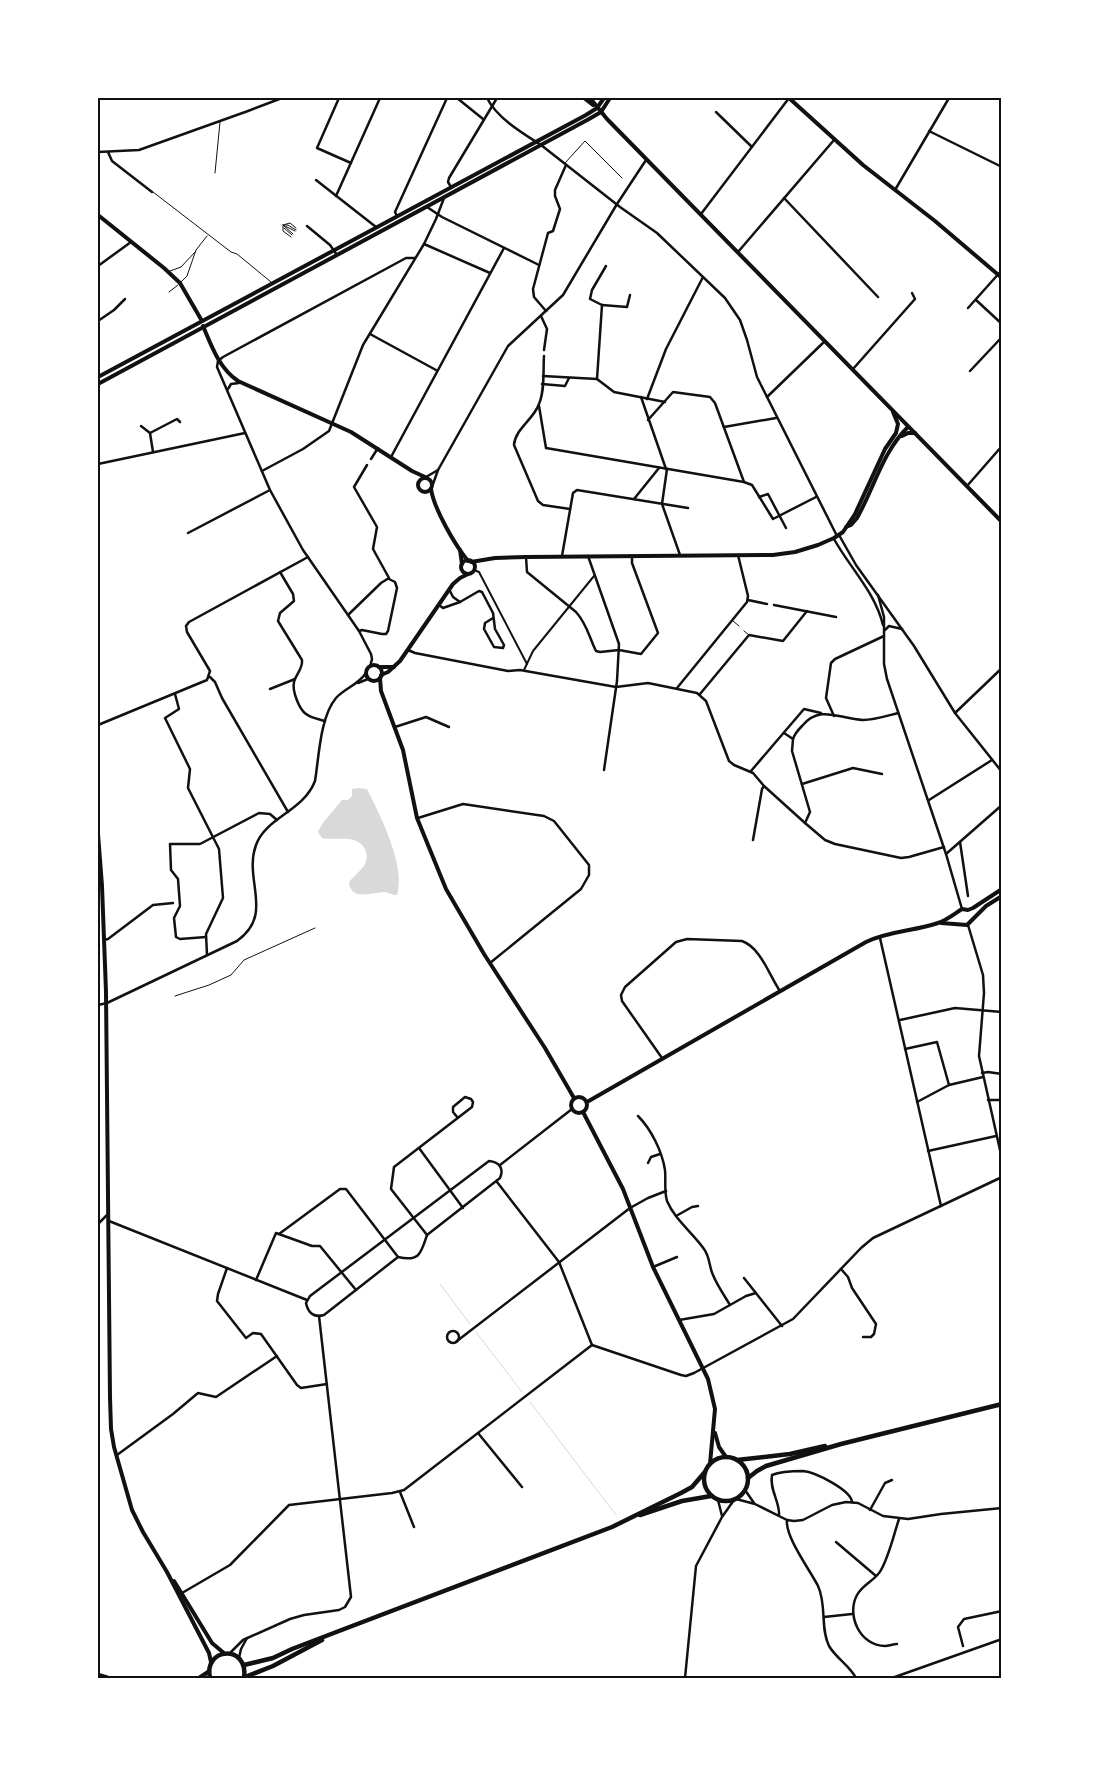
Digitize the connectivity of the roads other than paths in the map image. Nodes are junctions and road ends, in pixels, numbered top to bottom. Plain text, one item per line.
1 (282, 98) edge
2 (340, 98) edge
3 (380, 98) edge
4 (447, 98) edge
5 (457, 98) edge
6 (487, 98) edge
7 (497, 98) edge
8 (584, 98) edge
9 (590, 98) edge
10 (604, 98) edge
11 (610, 98) edge
12 (789, 98) edge
13 (949, 98) edge
14 (490, 106) junction
15 (597, 108) junction
16 (601, 112) junction
17 (716, 112) dead end
18 (483, 119) junction
19 (220, 121) junction
20 (929, 131) junction
21 (834, 140) junction
22 (536, 142) junction
23 (542, 145) junction
24 (752, 147) junction
25 (98, 152) edge
26 (108, 152) junction
27 (646, 159) junction
28 (351, 163) junction
29 (565, 164) junction
30 (1002, 167) edge
31 (215, 173) dead end
32 (622, 178) dead end
33 (316, 180) dead end
34 (451, 187) junction
35 (894, 191) junction
36 (152, 192) joint
37 (336, 196) junction
38 (444, 197) junction
39 (784, 198) junction
40 (617, 204) junction
41 (426, 206) junction
42 (701, 214) junction
43 (438, 215) junction
44 (98, 216) edge
45 (397, 216) junction
46 (307, 226) dead end
47 (376, 228) junction
48 (296, 230) dead end
49 (207, 234) junction
50 (292, 235) dead end
51 (130, 242) junction
52 (424, 244) junction
53 (504, 248) junction
54 (196, 250) junction
55 (334, 250) junction
56 (738, 252) junction
57 (337, 255) junction
58 (415, 258) junction
59 (539, 265) junction
60 (98, 266) edge
61 (606, 266) dead end
62 (1002, 270) edge
63 (168, 272) junction
64 (490, 273) junction
65 (1000, 276) edge
66 (703, 277) junction
67 (180, 283) junction
68 (272, 283) junction
69 (169, 292) dead end
70 (912, 293) dead end
71 (630, 295) dead end
72 (878, 297) dead end
73 (125, 299) dead end
74 (976, 300) junction
75 (602, 305) junction
76 (968, 308) dead end
77 (546, 311) junction
78 (541, 316) junction
79 (98, 321) edge
80 (202, 324) junction
81 (1002, 324) edge
82 (370, 334) junction
83 (1002, 337) edge
84 (825, 342) junction
85 (544, 350) dead end
86 (544, 356) dead end
87 (218, 361) junction
88 (436, 370) junction
89 (852, 370) junction
90 (970, 371) dead end
91 (543, 376) junction
92 (98, 377) edge
93 (570, 378) junction
94 (597, 379) junction
95 (98, 384) edge
96 (542, 384) junction
97 (246, 385) junction
98 (228, 391) junction
99 (766, 396) junction
100 (641, 398) junction
101 (647, 398) junction
102 (665, 402) junction
103 (539, 406) junction
104 (893, 412) junction
105 (777, 418) junction
106 (648, 420) junction
107 (180, 422) dead end
108 (331, 423) junction
109 (141, 426) dead end
110 (724, 427) junction
111 (908, 427) junction
112 (150, 433) junction
113 (246, 433) junction
114 (902, 434) junction
115 (914, 434) junction
116 (895, 435) junction
117 (1002, 446) edge
118 (378, 448) junction
119 (153, 452) junction
120 (390, 457) junction
121 (371, 459) dead end
122 (98, 464) edge
123 (367, 465) dead end
124 (660, 468) junction
125 (666, 469) junction
126 (438, 470) junction
127 (262, 471) junction
128 (412, 471) junction
129 (426, 477) junction
130 (419, 482) junction
131 (744, 482) junction
132 (433, 484) junction
133 (967, 486) junction
134 (432, 489) junction
135 (270, 490) junction
136 (425, 492) junction
137 (816, 497) junction
138 (759, 498) junction
139 (433, 499) junction
140 (634, 499) junction
141 (662, 504) junction
142 (688, 508) dead end
143 (570, 509) junction
144 (780, 516) junction
145 (1002, 522) edge
146 (846, 527) junction
147 (786, 528) dead end
148 (188, 533) dead end
149 (837, 536) junction
150 (460, 550) junction
151 (680, 555) junction
152 (738, 555) junction
153 (562, 556) junction
154 (588, 556) junction
155 (632, 556) junction
156 (308, 557) junction
157 (526, 557) junction
158 (488, 559) junction
159 (470, 561) junction
160 (462, 566) junction
161 (474, 569) junction
162 (280, 572) junction
163 (468, 574) junction
164 (594, 576) junction
165 (389, 579) junction
166 (457, 580) junction
167 (450, 589) junction
168 (878, 595) junction
169 (748, 600) junction
170 (460, 602) junction
171 (767, 604) dead end
172 (438, 605) junction
173 (774, 605) dead end
174 (570, 607) junction
175 (807, 611) junction
176 (348, 615) junction
177 (836, 617) dead end
178 (493, 618) junction
179 (733, 620) junction
180 (739, 626) dead end
181 (902, 629) junction
182 (359, 631) junction
183 (744, 631) dead end
184 (884, 631) junction
185 (749, 635) junction
186 (884, 636) junction
187 (408, 650) junction
188 (619, 650) junction
189 (527, 664) junction
190 (370, 667) junction
191 (379, 667) junction
192 (394, 667) junction
193 (1002, 668) edge
194 (524, 670) junction
195 (366, 673) junction
196 (210, 677) junction
197 (381, 677) junction
198 (295, 679) junction
199 (370, 680) junction
200 (357, 683) junction
201 (616, 687) junction
202 (676, 688) junction
203 (270, 689) dead end
204 (381, 691) junction
205 (175, 694) junction
206 (700, 694) junction
207 (898, 712) junction
208 (955, 713) junction
209 (825, 714) junction
210 (834, 716) junction
211 (325, 721) junction
212 (98, 725) edge
213 (395, 727) junction
214 (449, 727) dead end
215 (784, 733) junction
216 (793, 739) junction
217 (992, 760) junction
218 (604, 770) dead end
219 (751, 771) junction
220 (1002, 772) edge
221 (882, 774) dead end
222 (802, 784) junction
223 (764, 786) junction
224 (929, 800) junction
225 (1002, 805) edge
226 (288, 812) junction
227 (417, 818) junction
228 (277, 820) junction
229 (805, 823) junction
230 (98, 834) edge
231 (212, 837) junction
232 (753, 840) dead end
233 (960, 842) junction
234 (944, 847) junction
235 (946, 854) junction
236 (99, 868) edge
237 (1002, 889) edge
238 (968, 896) dead end
239 (1002, 896) edge
240 (173, 903) dead end
241 (962, 909) junction
242 (968, 910) junction
243 (956, 914) junction
244 (972, 920) junction
245 (938, 923) junction
246 (959, 924) junction
247 (968, 925) junction
248 (315, 928) dead end
249 (879, 936) junction
250 (206, 937) junction
251 (104, 940) junction
252 (207, 955) junction
253 (490, 963) junction
254 (780, 991) junction
255 (175, 996) dead end
256 (107, 1003) junction
257 (98, 1005) edge
258 (983, 1010) junction
259 (1002, 1012) edge
260 (899, 1020) junction
261 (905, 1049) junction
262 (662, 1058) junction
263 (982, 1073) junction
264 (1002, 1074) edge
265 (983, 1077) junction
266 (949, 1085) junction
267 (574, 1098) junction
268 (988, 1100) junction
269 (1002, 1100) edge
270 (587, 1102) junction
271 (917, 1102) junction
272 (572, 1109) junction
273 (583, 1112) junction
274 (638, 1116) dead end
275 (458, 1118) junction
276 (996, 1136) junction
277 (419, 1148) junction
278 (928, 1151) junction
279 (660, 1154) junction
280 (1001, 1158) edge
281 (648, 1163) dead end
282 (500, 1166) junction
283 (1002, 1177) edge
284 (497, 1182) junction
285 (450, 1190) junction
286 (666, 1191) junction
287 (698, 1206) dead end
288 (941, 1206) junction
289 (463, 1208) junction
290 (630, 1208) junction
291 (109, 1213) junction
292 (676, 1216) junction
293 (413, 1218) junction
294 (109, 1221) junction
295 (98, 1224) edge
296 (279, 1234) junction
297 (427, 1235) junction
298 (384, 1239) junction
299 (398, 1257) junction
300 (677, 1257) dead end
301 (559, 1262) junction
302 (654, 1267) junction
303 (227, 1268) junction
304 (841, 1269) junction
305 (342, 1272) junction
306 (744, 1278) dead end
307 (256, 1280) junction
308 (356, 1290) junction
309 (756, 1293) junction
310 (307, 1300) junction
311 (730, 1305) junction
312 (319, 1316) junction
313 (680, 1320) junction
314 (782, 1326) junction
315 (457, 1333) junction
316 (465, 1334) junction
317 (863, 1337) dead end
318 (457, 1341) junction
319 (592, 1345) junction
320 (277, 1356) junction
321 (703, 1367) junction
322 (326, 1384) junction
323 (1002, 1404) edge
324 (714, 1432) junction
325 (478, 1433) junction
326 (841, 1444) junction
327 (116, 1455) junction
328 (726, 1457) junction
329 (737, 1460) junction
330 (710, 1464) junction
331 (704, 1474) junction
332 (748, 1478) junction
333 (892, 1480) dead end
334 (522, 1487) dead end
335 (745, 1490) junction
336 (400, 1492) junction
337 (711, 1496) junction
338 (340, 1499) junction
339 (718, 1500) junction
340 (735, 1500) junction
341 (852, 1502) junction
342 (755, 1504) junction
343 (1002, 1508) edge
344 (870, 1510) junction
345 (779, 1516) junction
346 (722, 1517) junction
347 (899, 1519) junction
348 (627, 1520) junction
349 (787, 1520) junction
350 (414, 1527) dead end
351 (836, 1542) dead end
352 (167, 1572) junction
353 (876, 1576) junction
354 (182, 1593) junction
355 (1002, 1611) edge
356 (852, 1614) junction
357 (824, 1617) junction
358 (338, 1631) junction
359 (248, 1637) junction
360 (1002, 1639) edge
361 (897, 1644) dead end
362 (963, 1646) dead end
363 (227, 1654) junction
364 (239, 1658) junction
365 (211, 1662) junction
366 (244, 1665) junction
367 (208, 1672) junction
368 (98, 1675) edge
369 (108, 1678) edge
370 (199, 1678) edge
371 (210, 1678) edge
372 (245, 1678) edge
373 (685, 1678) edge
374 (856, 1678) edge
375 (892, 1678) edge

1 - 19 street
2 - 28 street
3 - 28 street
4 - 45 street
5 - 18 street
6 - 14 street
7 - 14 street
8 - 15 street
9 - 15 street
10 - 15 street
11 - 16 street
12 - 21 street
12 - 24 street
13 - 20 street
14 - 18 street
14 - 22 street
15 - 16 street
15 - 22 street
16 - 23 street
16 - 27 street
17 - 24 street
18 - 34 street
19 - 26 street
19 - 31 lane
20 - 30 street
20 - 35 street
21 - 35 street
21 - 39 street
22 - 23 street
22 - 34 street
23 - 29 street
23 - 38 street
24 - 42 street
25 - 26 street
26 - 36 street
27 - 40 street
27 - 42 street
28 - 37 street
29 - 32 lane
29 - 40 street
29 - 59 street
33 - 37 street
34 - 45 street
35 - 65 street
36 - 49 lane
37 - 47 street
38 - 41 street
38 - 43 street
39 - 56 street
39 - 72 street
40 - 66 street
40 - 77 street
41 - 43 street
41 - 57 street
42 - 56 street
43 - 52 street
43 - 53 street
44 - 51 street
45 - 47 street
46 - 55 street
47 - 55 street
48 - 50 lane
49 - 54 lane
49 - 68 lane
51 - 60 street
51 - 63 street
52 - 58 street
52 - 64 street
53 - 59 street
53 - 64 street
54 - 63 lane
54 - 67 lane
55 - 57 street
55 - 68 street
56 - 84 street
57 - 80 street
58 - 82 street
58 - 87 street
59 - 77 street
61 - 75 street
62 - 65 street
63 - 67 street
64 - 88 street
65 - 74 street
66 - 99 street
66 - 101 street
67 - 69 lane
67 - 80 street
68 - 80 street
70 - 89 street
71 - 75 street
73 - 79 street
74 - 76 street
74 - 81 street
75 - 94 street
77 - 78 street
78 - 85 street
78 - 126 street
80 - 87 street
80 - 92 street
80 - 95 street
82 - 88 street
82 - 108 street
83 - 90 street
84 - 89 street
84 - 99 street
86 - 91 street
87 - 97 street
87 - 98 street
88 - 120 street
89 - 104 street
91 - 93 street
91 - 96 street
93 - 94 street
93 - 96 street
94 - 100 street
96 - 103 street
97 - 98 street
97 - 108 street
98 - 113 street
99 - 105 street
100 - 101 street
100 - 106 street
101 - 102 street
102 - 106 street
102 - 110 street
103 - 124 street
103 - 143 street
104 - 111 street
104 - 116 street
105 - 110 street
105 - 137 street
106 - 125 street
107 - 112 street
108 - 118 street
108 - 127 street
109 - 112 street
110 - 131 street
111 - 114 street
111 - 115 street
112 - 119 street
113 - 119 street
113 - 127 street
114 - 115 street
114 - 116 street
114 - 146 street
115 - 133 street
116 - 146 street
117 - 133 street
118 - 120 street
118 - 121 street
119 - 122 street
120 - 128 street
123 - 165 street
124 - 125 street
124 - 140 street
125 - 131 street
125 - 141 street
126 - 129 street
126 - 132 street
127 - 135 street
128 - 129 street
128 - 130 street
129 - 130 street
129 - 132 street
130 - 136 street
131 - 138 street
132 - 134 street
133 - 145 street
134 - 136 street
134 - 139 street
135 - 148 street
135 - 156 street
136 - 139 street
137 - 144 street
137 - 149 street
138 - 144 street
138 - 144 street
139 - 150 street
140 - 141 street
140 - 143 street
141 - 142 street
141 - 151 street
143 - 153 street
144 - 147 street
146 - 149 street
149 - 152 street
149 - 168 street
149 - 184 street
150 - 159 street
150 - 160 street
151 - 152 street
151 - 155 street
152 - 169 street
153 - 154 street
153 - 157 street
154 - 155 street
154 - 164 street
155 - 188 street
156 - 162 street
156 - 176 street
157 - 158 street
157 - 174 street
158 - 159 street
158 - 161 street
159 - 160 street
159 - 161 street
160 - 163 street
160 - 166 street
161 - 163 street
161 - 189 street
162 - 196 street
162 - 198 street
163 - 166 street
164 - 174 street
164 - 188 street
165 - 176 street
165 - 182 street
166 - 167 street
167 - 170 street
167 - 172 street
168 - 181 street
168 - 184 street
169 - 171 street
169 - 179 street
170 - 172 street
170 - 178 street
172 - 187 street
173 - 175 street
174 - 188 street
174 - 189 street
175 - 177 street
175 - 185 street
176 - 182 street
178 - 178 street
179 - 180 lane
179 - 202 street
181 - 184 street
181 - 208 street
182 - 190 street
183 - 185 lane
184 - 186 street
185 - 206 street
186 - 207 street
186 - 210 street
187 - 192 street
187 - 194 street
188 - 201 street
189 - 194 street
190 - 191 street
190 - 195 street
191 - 192 street
191 - 197 street
192 - 197 street
193 - 208 street
194 - 201 street
195 - 199 street
195 - 200 street
196 - 205 street
196 - 226 street
197 - 199 street
197 - 204 street
198 - 203 street
198 - 211 street
199 - 200 street
199 - 204 street
200 - 211 street
201 - 202 street
201 - 218 street
202 - 206 street
204 - 213 street
205 - 212 street
205 - 231 street
206 - 219 street
207 - 210 street
207 - 224 street
208 - 217 street
209 - 210 street
209 - 215 street
209 - 216 street
211 - 226 street
213 - 214 street
213 - 227 street
215 - 216 street
215 - 219 street
216 - 222 street
217 - 220 street
217 - 224 street
219 - 223 street
221 - 222 street
222 - 229 street
223 - 229 street
223 - 232 street
224 - 234 street
225 - 233 street
226 - 228 street
227 - 253 street
227 - 253 street
228 - 231 street
228 - 252 street
229 - 234 street
230 - 236 street
231 - 250 street
231 - 250 street
233 - 235 street
233 - 238 street
234 - 235 street
235 - 241 street
236 - 251 street
237 - 242 street
239 - 244 street
240 - 251 street
241 - 242 street
241 - 243 street
242 - 244 street
243 - 245 street
243 - 246 street
244 - 247 street
245 - 246 street
245 - 249 street
246 - 247 street
247 - 258 street
248 - 255 lane
249 - 254 street
249 - 260 street
250 - 252 street
251 - 256 street
252 - 256 street
253 - 267 street
254 - 262 street
254 - 262 street
256 - 257 street
256 - 291 street
258 - 259 street
258 - 260 street
258 - 263 street
260 - 261 street
261 - 266 street
261 - 271 street
262 - 270 street
263 - 264 street
263 - 265 street
265 - 266 street
265 - 268 street
266 - 271 street
267 - 270 street
267 - 272 street
268 - 269 street
268 - 276 street
270 - 273 street
271 - 278 street
272 - 273 street
272 - 282 street
273 - 290 street
274 - 279 street
275 - 275 street
275 - 277 street
276 - 278 street
276 - 280 street
277 - 285 street
277 - 293 street
278 - 288 street
279 - 281 street
279 - 286 street
282 - 284 street
282 - 285 street
283 - 288 street
284 - 289 street
284 - 301 street
285 - 289 street
285 - 293 street
286 - 290 street
286 - 292 street
287 - 292 street
288 - 304 street
289 - 297 street
290 - 301 street
290 - 302 street
291 - 294 street
291 - 295 street
292 - 311 street
293 - 297 street
293 - 298 street
294 - 303 street
294 - 327 street
296 - 298 street
296 - 305 street
296 - 307 street
297 - 299 street
298 - 299 street
298 - 305 street
299 - 308 street
300 - 302 street
301 - 316 street
301 - 319 street
302 - 313 street
303 - 307 street
303 - 320 street
304 - 314 street
304 - 317 street
305 - 308 street
305 - 310 street
306 - 309 street
307 - 310 street
308 - 312 street
309 - 311 street
309 - 314 street
310 - 312 street
311 - 313 street
312 - 322 street
313 - 321 street
314 - 321 street
315 - 316 street
315 - 318 street
315 - 318 street
316 - 318 street
319 - 321 street
319 - 325 street
320 - 322 street
320 - 327 street
321 - 324 street
322 - 338 street
323 - 326 main road
324 - 328 street
324 - 330 street
325 - 334 street
325 - 336 street
326 - 329 main road
326 - 332 main road
327 - 352 street
328 - 329 main road
328 - 330 main road
329 - 332 main road
330 - 331 main road
331 - 337 main road
331 - 348 main road
332 - 335 main road
333 - 344 street
335 - 340 main road
335 - 342 street
336 - 338 street
336 - 350 street
337 - 339 main road
337 - 348 main road
338 - 354 street
338 - 359 street
339 - 340 main road
339 - 346 street
340 - 342 street
340 - 346 street
341 - 344 street
341 - 345 street
341 - 349 street
342 - 345 street
343 - 347 street
344 - 347 street
345 - 349 street
346 - 373 street
347 - 353 street
348 - 358 main road
349 - 357 street
351 - 353 street
352 - 354 street
352 - 365 street
353 - 356 street
354 - 363 street
355 - 362 street
356 - 357 street
356 - 361 street
357 - 374 street
358 - 366 main road
358 - 372 main road
359 - 363 street
359 - 364 street
360 - 375 street
363 - 364 main road
363 - 365 main road
364 - 366 main road
365 - 367 main road
366 - 372 main road
367 - 370 main road
367 - 371 main road
368 - 369 main road

